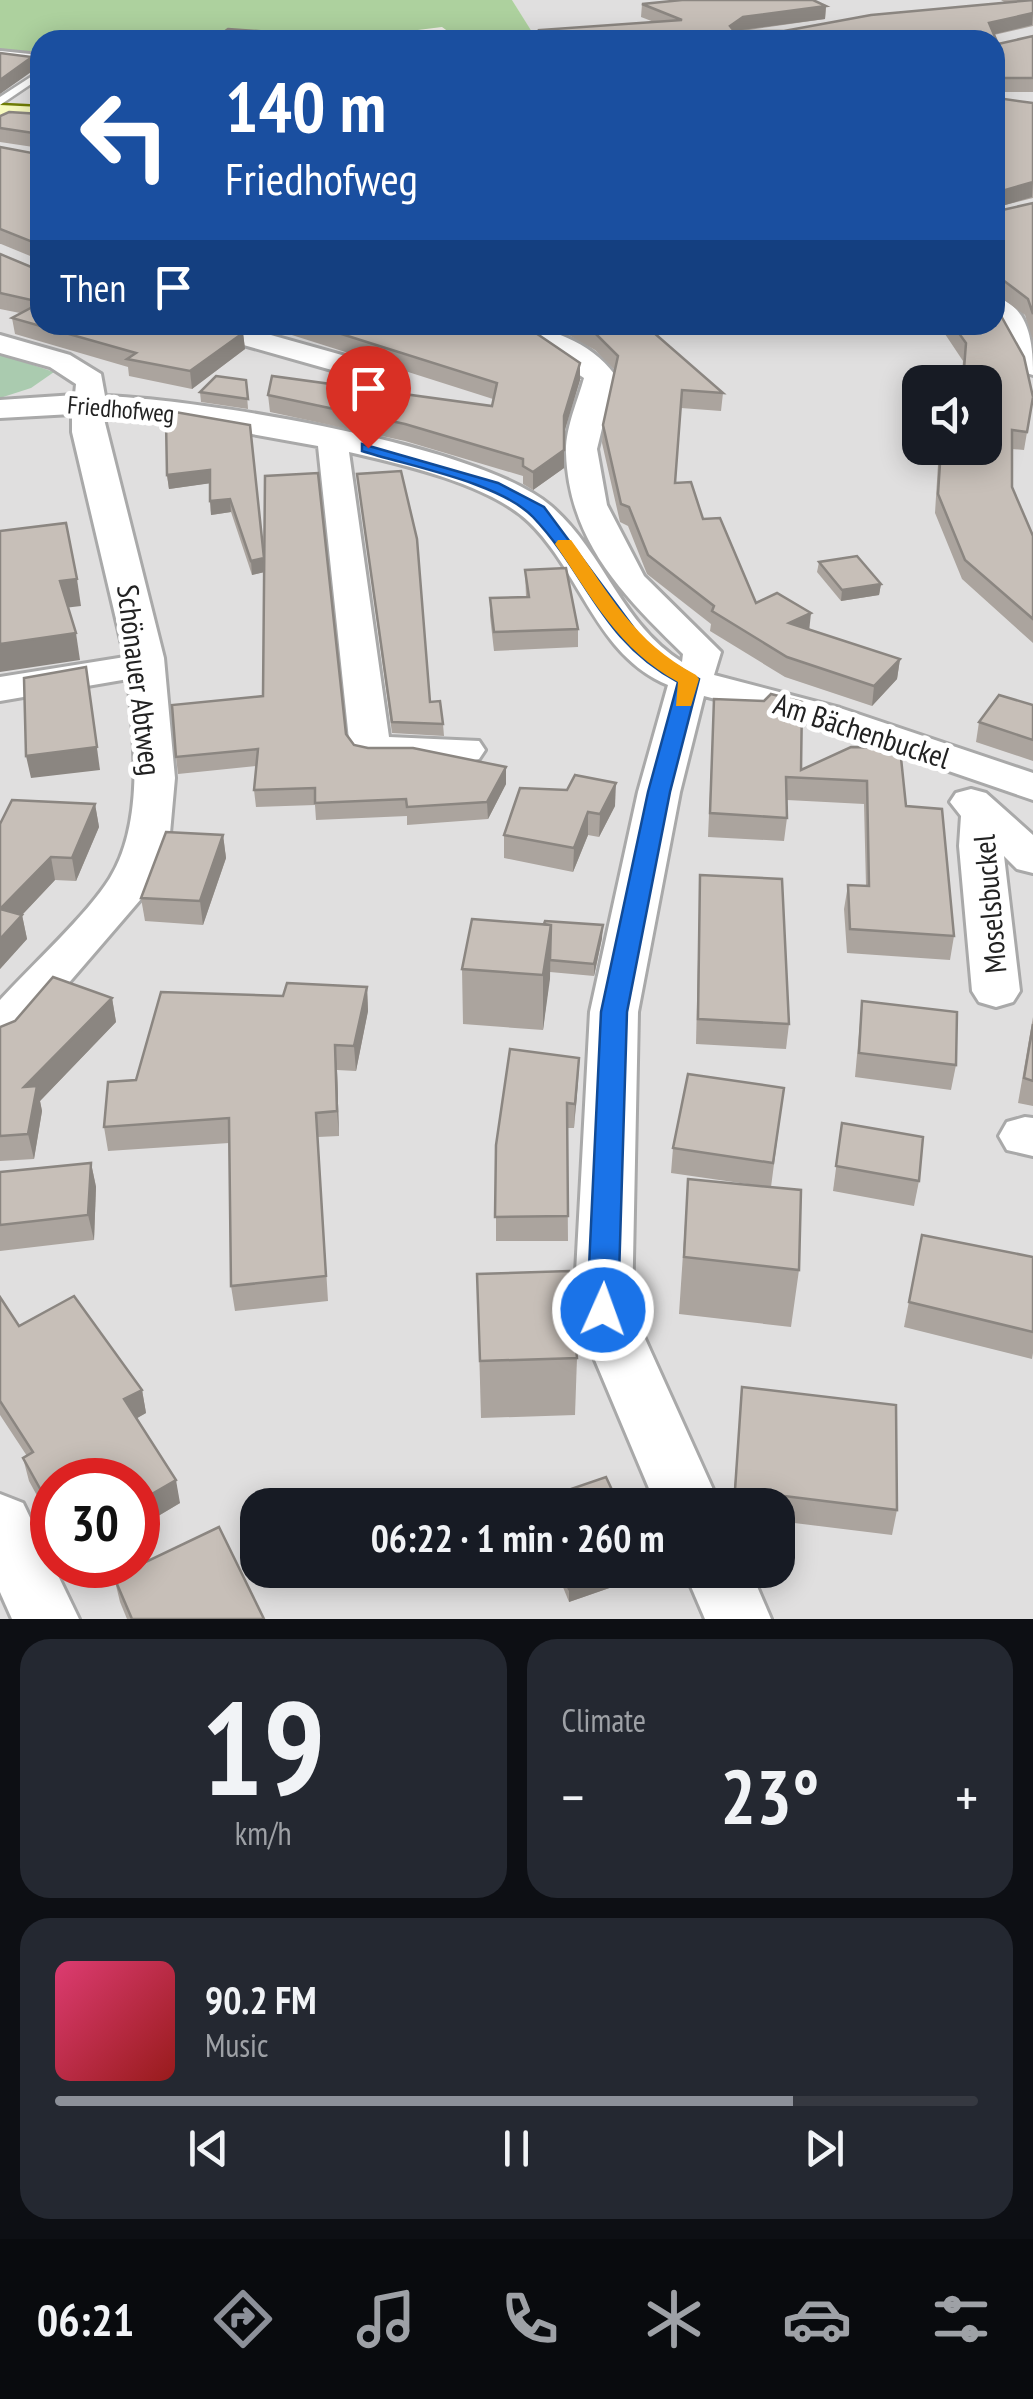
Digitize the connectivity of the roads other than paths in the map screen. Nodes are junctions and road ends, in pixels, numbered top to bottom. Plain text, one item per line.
1 (0, 57) edge
2 (30, 60) edge
3 (30, 82) edge
4 (0, 84) edge
5 (24, 86) junction
6 (1, 103) edge
7 (30, 113) edge
8 (1005, 314) edge
9 (240, 335) edge
10 (537, 335) edge
11 (0, 344) edge
12 (346, 364) dead end
13 (1033, 366) edge
14 (88, 405) junction
15 (0, 409) edge
16 (334, 439) junction
17 (144, 665) junction
18 (688, 679) junction
19 (0, 689) edge
20 (465, 750) dead end
21 (946, 758) junction
22 (1033, 787) edge
23 (1009, 839) edge
24 (996, 991) dead end
25 (0, 1030) edge
26 (681, 1488) edge
27 (0, 1523) edge
28 (724, 1588) edge
29 (46, 1619) edge
30 (738, 1619) edge

1 - 2 street
3 - 5 lane
4 - 5 lane
5 - 6 lane
6 - 7 main road
8 - 13 street
9 - 12 street
10 - 18 street
11 - 14 street, Schönauer Abtweg
14 - 15 street, Friedhofweg
14 - 16 street, Friedhofweg
14 - 17 street, Schönauer Abtweg
16 - 18 street, Friedhofweg
16 - 20 street
17 - 19 street
17 - 25 street, Schönauer Abtweg
18 - 21 street, Am Bächenbuckel
18 - 26 street
21 - 22 street, Am Bächenbuckel
21 - 23 street
23 - 24 street, Moselsbuckel
27 - 29 street
28 - 30 street

